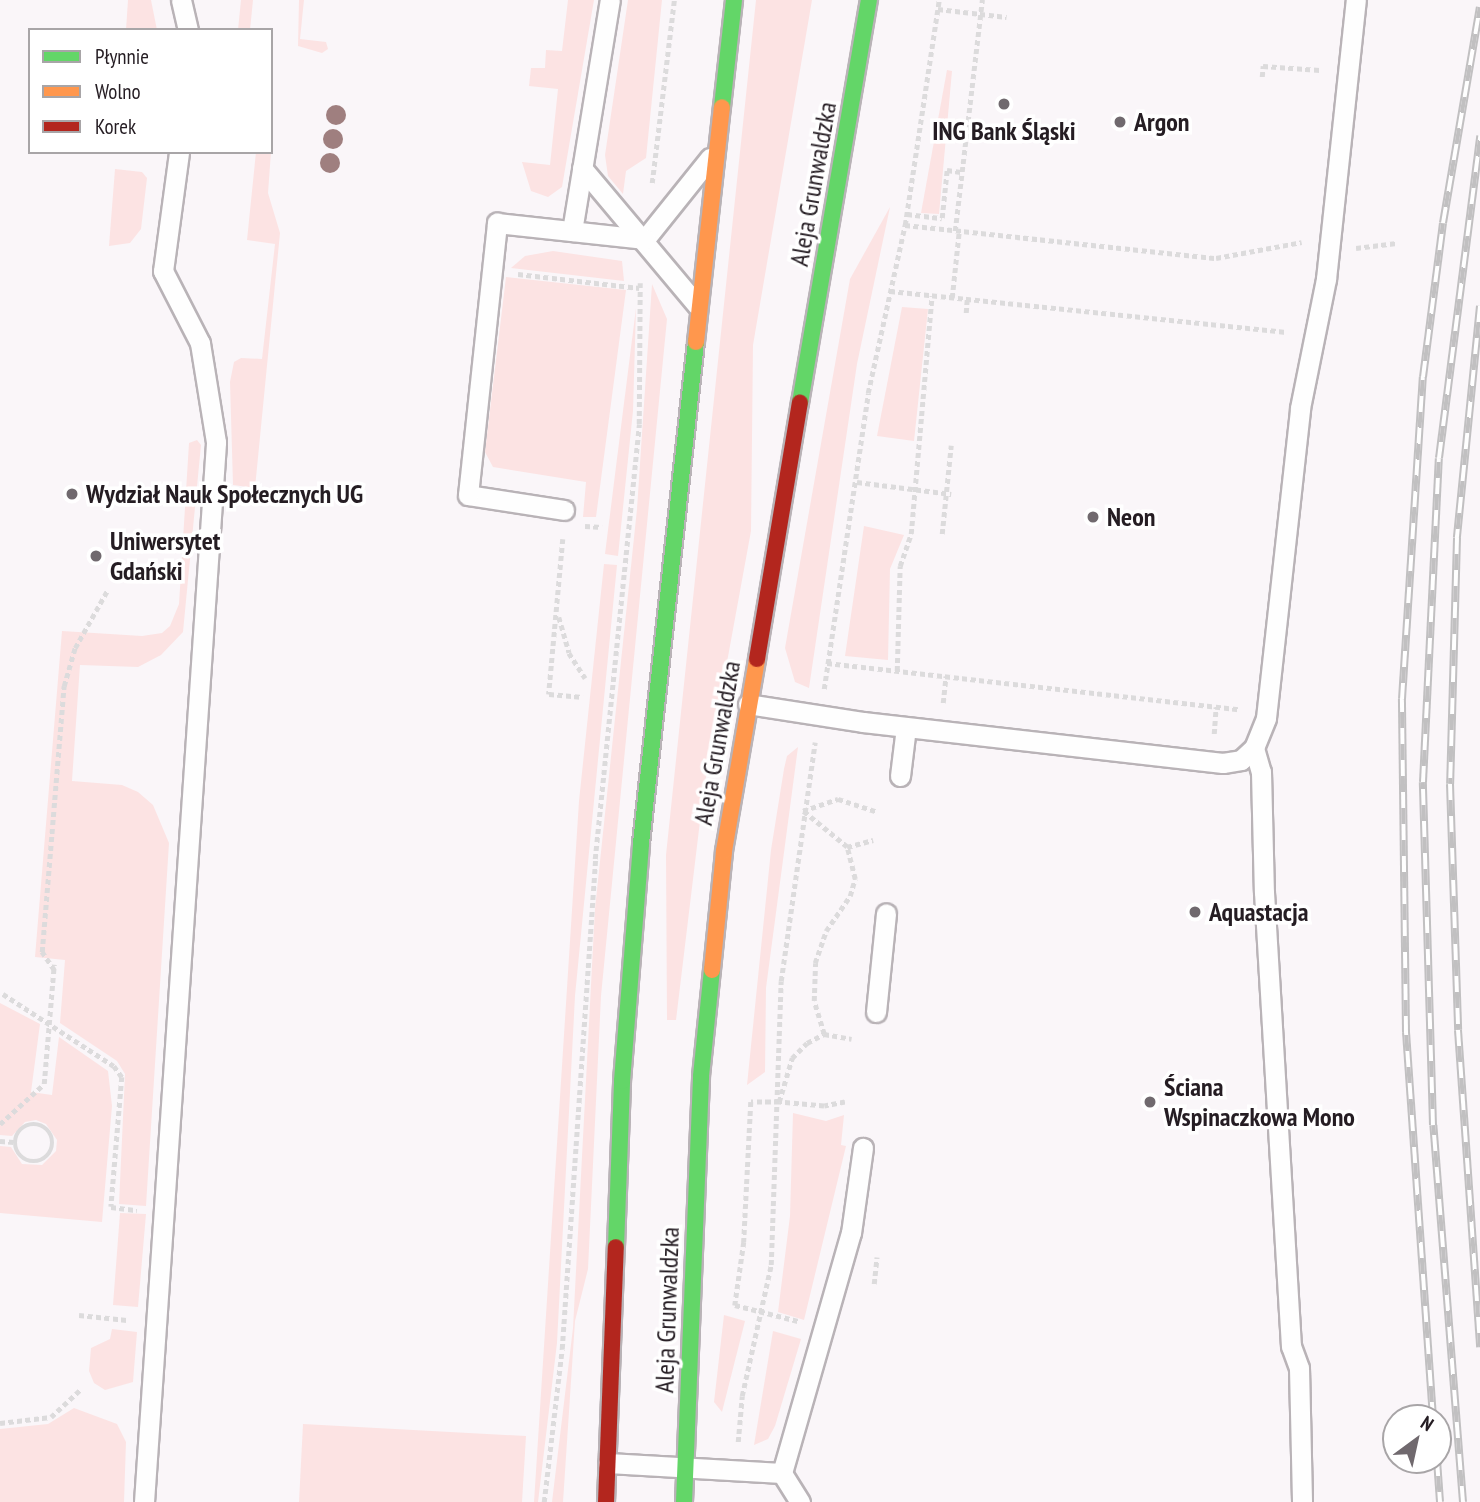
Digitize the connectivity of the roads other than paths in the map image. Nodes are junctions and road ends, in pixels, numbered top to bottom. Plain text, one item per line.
1 (181, 0) edge
2 (610, 0) edge
3 (734, 0) edge
4 (869, 0) edge
5 (1356, 0) edge
6 (188, 28) edge
7 (715, 152) junction
8 (178, 154) edge
9 (582, 168) junction
10 (572, 232) junction
11 (645, 239) junction
12 (697, 306) junction
13 (569, 517) road end
14 (748, 704) junction
15 (906, 727) junction
16 (1254, 748) junction
17 (900, 776) dead end
18 (886, 914) dead end
19 (876, 1012) dead end
20 (863, 1148) dead end
21 (608, 1463) junction
22 (686, 1467) junction
23 (782, 1473) junction
24 (144, 1502) edge
25 (606, 1502) edge
26 (684, 1502) edge
27 (800, 1502) edge
28 (1302, 1502) edge

1 - 6 lane
2 - 9 lane
3 - 7 main road, Aleja Grunwaldzka
4 - 14 main road, Aleja Grunwaldzka
5 - 16 lane
7 - 11 lane
7 - 12 main road, Aleja Grunwaldzka
8 - 24 lane
9 - 10 lane
9 - 11 lane
10 - 11 lane
10 - 13 lane
11 - 12 lane
12 - 21 main road, Aleja Grunwaldzka
14 - 15 lane
14 - 22 main road, Aleja Grunwaldzka
15 - 16 lane
15 - 17 lane
16 - 28 lane
18 - 19 lane
20 - 23 lane
21 - 22 lane
21 - 25 main road, Aleja Grunwaldzka
22 - 23 lane
22 - 26 main road, Aleja Grunwaldzka
23 - 27 lane

